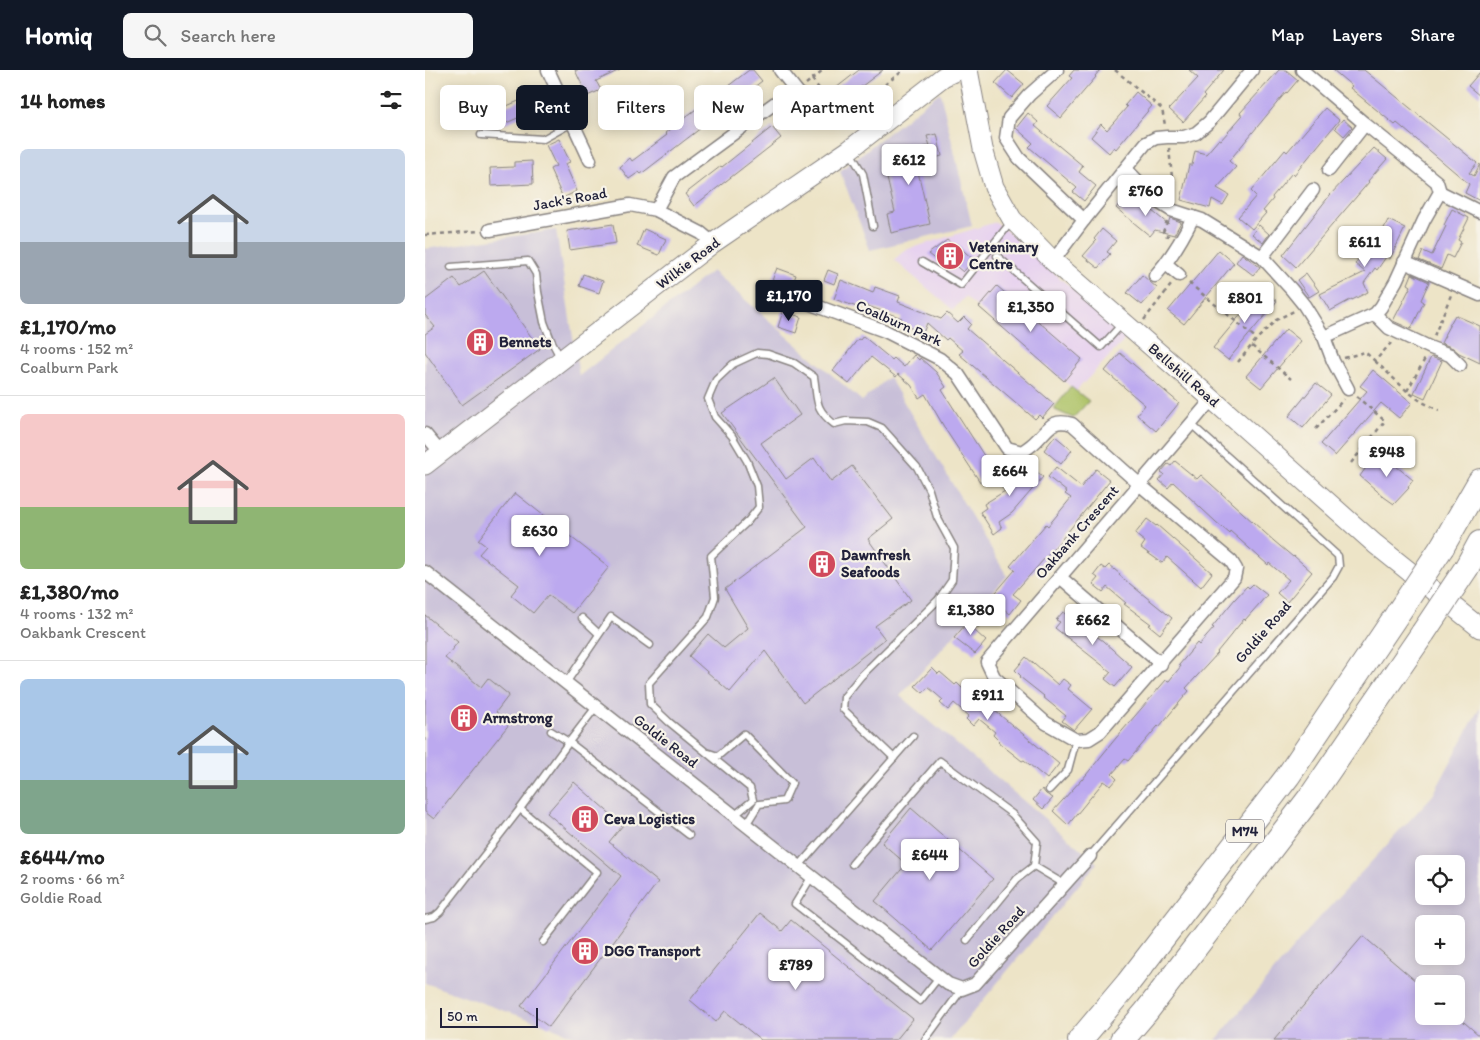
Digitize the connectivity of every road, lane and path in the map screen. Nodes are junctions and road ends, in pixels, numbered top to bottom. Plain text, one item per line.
1 (548, 70) edge
2 (780, 70) edge
3 (823, 70) edge
4 (903, 70) edge
5 (958, 70) edge
6 (968, 70) edge
7 (1057, 70) edge
8 (1115, 70) edge
9 (1252, 70) edge
10 (1303, 70) edge
11 (812, 79) junction
12 (555, 85) edge
13 (792, 85) edge
14 (808, 85) edge
15 (773, 103) edge
16 (1365, 124) junction
17 (559, 130) edge
18 (575, 130) edge
19 (481, 135) dead end
20 (1167, 137) junction
21 (849, 150) junction
22 (590, 160) dead end
23 (1126, 169) junction
24 (1329, 170) dead end
25 (1313, 190) dead end
26 (1440, 192) junction
27 (656, 210) junction
28 (1480, 212) edge
29 (1193, 217) junction
30 (1012, 219) junction
31 (1084, 220) junction
32 (873, 226) dead end
33 (490, 230) joint
34 (425, 235) edge
35 (713, 243) junction
36 (997, 256) dead end
37 (1263, 257) junction
38 (1053, 261) junction
39 (922, 262) dead end
40 (1404, 262) junction
41 (1166, 264) junction
42 (451, 267) dead end
43 (1179, 275) junction
44 (1155, 276) dead end
45 (1480, 295) edge
46 (808, 303) dead end
47 (1304, 305) junction
48 (1375, 314) junction
49 (1129, 327) junction
50 (1400, 333) junction
51 (1324, 337) junction
52 (1257, 339) junction
53 (1252, 346) junction
54 (562, 360) junction
55 (1333, 361) junction
56 (1375, 361) junction
57 (1239, 362) dead end
58 (1460, 365) dead end
59 (1291, 379) dead end
60 (1349, 390) junction
61 (1212, 399) junction
62 (1439, 410) dead end
63 (1191, 424) junction
64 (1316, 429) dead end
65 (425, 434) edge
66 (441, 452) junction
67 (1351, 462) dead end
68 (425, 465) edge
69 (1480, 481) edge
70 (1139, 484) junction
71 (1480, 543) edge
72 (1060, 577) junction
73 (427, 578) edge
74 (582, 618) dead end
75 (1480, 628) edge
76 (599, 634) junction
77 (650, 645) dead end
78 (1161, 664) junction
79 (565, 683) junction
80 (596, 707) junction
81 (551, 731) dead end
82 (913, 736) dead end
83 (1076, 740) junction
84 (569, 742) junction
85 (701, 749) junction
86 (893, 758) junction
87 (1049, 790) dead end
88 (520, 810) junction
89 (735, 816) junction
90 (746, 825) junction
91 (689, 835) dead end
92 (1089, 856) joint
93 (852, 864) dead end
94 (799, 866) junction
95 (1033, 866) junction
96 (812, 876) junction
97 (1064, 884) junction
98 (425, 919) edge
99 (967, 940) dead end
100 (543, 942) dead end
101 (939, 977) junction
102 (962, 988) junction
103 (925, 1040) edge
104 (1080, 1040) edge
105 (1122, 1040) edge

1 - 12 street
2 - 13 street
3 - 11 path
4 - 11 path
5 - 21 main road, Wilkie Road
6 - 30 main road, Bellshill Road
7 - 31 street
8 - 20 path
9 - 20 street
10 - 16 street
11 - 14 path
15 - 27 street
16 - 24 street
16 - 26 street
17 - 19 lane
18 - 22 street
20 - 23 street
21 - 32 lane
21 - 35 main road, Wilkie Road
23 - 29 street
23 - 31 street
25 - 37 street
26 - 28 street
26 - 40 street
27 - 33 street, Jack's Road
27 - 35 street, Jack's Road
29 - 37 street
29 - 41 street
30 - 38 main road, Bellshill Road
30 - 39 lane
31 - 38 street
33 - 34 path
35 - 54 main road, Wilkie Road
36 - 49 lane
37 - 47 street
38 - 49 main road, Bellshill Road
40 - 45 street
40 - 48 street
41 - 43 street
41 - 44 street
42 - 54 lane
43 - 49 path
43 - 52 path
46 - 70 street, Coalburn Park
47 - 51 street
47 - 52 path
48 - 50 street
48 - 51 street
49 - 61 main road, Bellshill Road
50 - 56 path
50 - 58 street
51 - 55 street
52 - 53 path
53 - 57 path
53 - 59 path
54 - 66 main road, Wilkie Road
55 - 56 path
55 - 60 street
56 - 62 path
60 - 64 path
60 - 67 path
61 - 63 street, Oakbank Crescent
61 - 75 main road, Bellshill Road
63 - 70 street, Oakbank Crescent
63 - 92 lane, Goldie Road
65 - 66 street
66 - 68 main road, Wilkie Road
69 - 104 highway, M74, bridge
70 - 72 street, Oakbank Crescent
70 - 78 street, Oakbank Crescent
71 - 105 highway, M74, bridge
72 - 78 street
72 - 83 street, Oakbank Crescent
73 - 79 street, Goldie Road
74 - 76 lane
76 - 77 lane
76 - 79 lane
78 - 83 street, Oakbank Crescent
79 - 80 street, Goldie Road
80 - 84 lane
80 - 89 street, Goldie Road
81 - 84 lane
82 - 86 lane
83 - 87 lane
84 - 88 lane
84 - 91 lane
85 - 86 lane
85 - 89 lane
85 - 90 lane
86 - 94 lane
88 - 98 lane
88 - 100 lane
89 - 90 street, Goldie Road
90 - 94 street, Goldie Road
92 - 97 street, Goldie Road
93 - 95 lane
94 - 96 street, Goldie Road
95 - 97 lane
95 - 99 lane
96 - 101 street, Goldie Road
96 - 101 lane
97 - 102 street, Goldie Road
101 - 102 street, Goldie Road
102 - 103 lane

